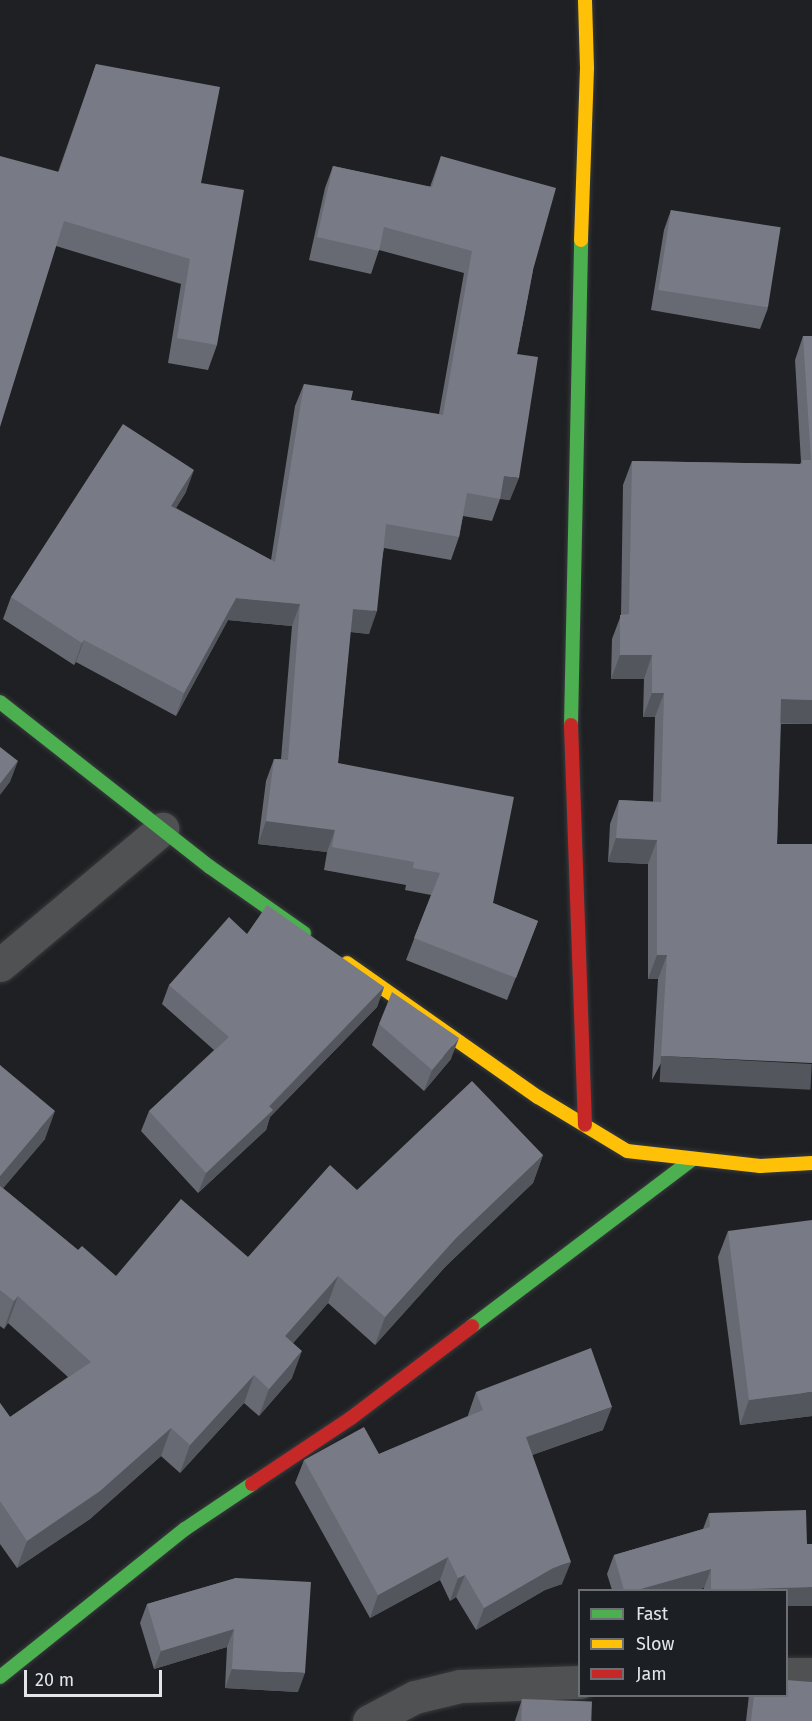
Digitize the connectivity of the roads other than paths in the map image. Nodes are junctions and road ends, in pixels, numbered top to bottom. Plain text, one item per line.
1 (585, 0) edge
2 (0, 702) edge
3 (162, 829) junction
4 (316, 941) edge
5 (335, 955) edge
6 (0, 965) edge
7 (585, 1125) junction
8 (693, 1159) junction
9 (812, 1162) edge
10 (788, 1674) edge
11 (812, 1674) edge
12 (0, 1677) edge
13 (578, 1682) edge
14 (369, 1721) edge

1 - 7 street
2 - 3 street
3 - 4 street
3 - 6 street
5 - 7 street
7 - 8 street
8 - 9 street
8 - 12 street
10 - 11 street
13 - 14 street

